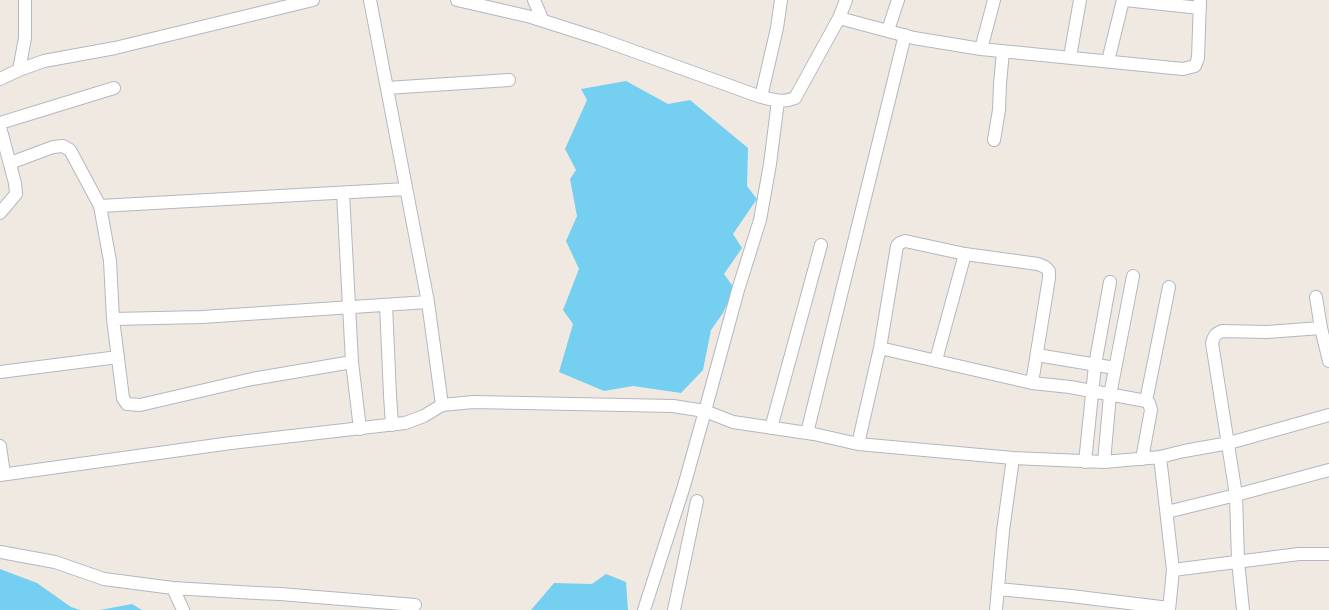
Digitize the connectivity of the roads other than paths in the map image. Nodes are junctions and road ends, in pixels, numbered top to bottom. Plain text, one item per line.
1 (25, 0) edge
2 (313, 0) edge
3 (370, 0) edge
4 (457, 0) edge
5 (534, 0) edge
6 (780, 0) edge
7 (846, 0) edge
8 (898, 0) edge
9 (994, 0) edge
10 (1080, 0) edge
11 (1124, 0) edge
12 (1200, 4) edge
13 (838, 18) junction
14 (543, 21) junction
15 (888, 30) junction
16 (914, 37) junction
17 (981, 49) junction
18 (1003, 51) junction
19 (1070, 57) junction
20 (1108, 61) junction
21 (19, 70) junction
22 (0, 79) edge
23 (509, 80) dead end
24 (114, 88) dead end
25 (387, 88) junction
26 (761, 97) junction
27 (778, 101) junction
28 (0, 123) edge
29 (0, 127) edge
30 (994, 140) dead end
31 (10, 162) junction
32 (406, 189) junction
33 (343, 193) junction
34 (100, 206) junction
35 (0, 213) edge
36 (821, 245) dead end
37 (965, 254) junction
38 (1133, 276) dead end
39 (1110, 282) dead end
40 (1169, 287) dead end
41 (1316, 297) dead end
42 (428, 302) junction
43 (386, 304) junction
44 (349, 307) junction
45 (114, 319) junction
46 (1321, 328) junction
47 (880, 348) junction
48 (1037, 355) junction
49 (118, 356) junction
50 (936, 360) junction
51 (1329, 361) edge
52 (352, 362) junction
53 (1095, 365) junction
54 (1115, 368) junction
55 (0, 372) edge
56 (1032, 383) junction
57 (1092, 392) junction
58 (1110, 395) junction
59 (1146, 401) junction
60 (442, 405) junction
61 (706, 411) junction
62 (1329, 415) edge
63 (392, 425) junction
64 (771, 428) junction
65 (360, 429) junction
66 (810, 434) junction
67 (1228, 443) junction
68 (858, 444) junction
69 (0, 446) edge
70 (1013, 458) junction
71 (1151, 458) junction
72 (1086, 462) junction
73 (1104, 462) junction
74 (1329, 470) edge
75 (2, 475) edge
76 (1236, 495) junction
77 (697, 502) dead end
78 (1167, 512) junction
79 (0, 552) edge
80 (1329, 554) edge
81 (1238, 561) junction
82 (1173, 570) junction
83 (173, 588) junction
84 (998, 589) junction
85 (321, 604) edge
86 (415, 605) dead end
87 (1169, 609) edge
88 (183, 610) edge
89 (644, 610) edge
90 (674, 610) edge
91 (996, 610) edge
92 (1243, 610) edge

1 - 21 street
2 - 21 street
3 - 25 street
4 - 14 street
5 - 14 street
6 - 26 street
7 - 13 street
8 - 15 street
9 - 17 street
10 - 19 street
11 - 12 street
11 - 20 street
12 - 20 street
13 - 15 street
13 - 27 street
14 - 26 street
15 - 16 street
16 - 17 street
16 - 66 street
17 - 18 street
18 - 19 street
18 - 30 street
19 - 20 street
21 - 22 street
23 - 25 street
24 - 28 street
25 - 32 street
26 - 27 street
27 - 61 street
29 - 31 street
31 - 34 street
31 - 35 street
32 - 33 street
32 - 42 street
33 - 34 street
33 - 44 street
34 - 45 street
36 - 64 street
37 - 47 street
37 - 48 street
37 - 50 street
38 - 54 street
39 - 53 street
40 - 59 street
41 - 46 street
42 - 43 street
42 - 60 street
43 - 44 street
43 - 63 street
44 - 45 street
44 - 52 street
45 - 49 street
46 - 51 street
46 - 67 street
47 - 50 street
47 - 68 street
48 - 53 street
48 - 56 street
49 - 52 street
49 - 55 street
50 - 56 street
52 - 65 street
53 - 54 street
53 - 57 street
54 - 58 street
56 - 57 street
57 - 58 street
57 - 72 street
58 - 59 street
58 - 73 street
59 - 71 street
60 - 61 street
60 - 63 street
61 - 64 street
61 - 89 street
62 - 67 street
63 - 65 street
64 - 66 street
65 - 75 street
66 - 68 street
67 - 71 street
67 - 76 street
68 - 70 street
69 - 75 street
70 - 72 street
70 - 84 street
71 - 73 street
71 - 78 street
72 - 73 street
74 - 76 street
76 - 78 street
76 - 81 street
77 - 90 street
78 - 82 street
79 - 83 street
80 - 81 street
81 - 82 street
81 - 92 street
82 - 87 street
83 - 85 street
83 - 88 street
84 - 87 street
84 - 91 street
85 - 86 street

